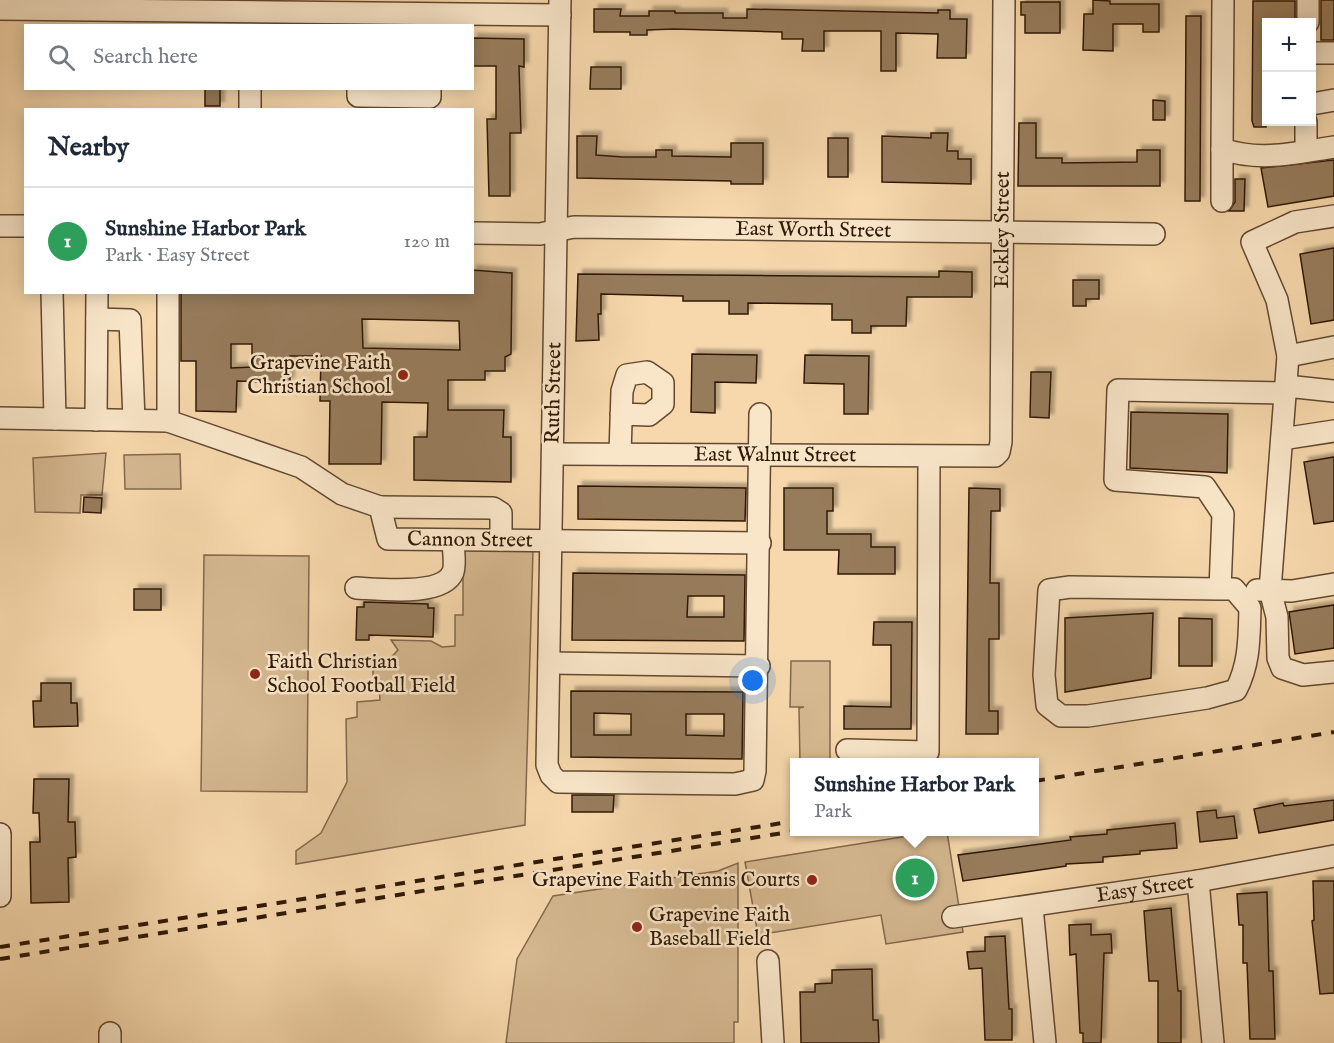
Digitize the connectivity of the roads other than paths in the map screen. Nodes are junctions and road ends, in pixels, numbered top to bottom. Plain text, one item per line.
1 (1004, 0) edge
2 (1223, 0) edge
3 (1308, 0) edge
4 (395, 7) edge
5 (560, 8) edge
6 (0, 9) edge
7 (250, 12) edge
8 (1308, 18) edge
9 (359, 19) edge
10 (430, 20) edge
11 (1334, 52) edge
12 (1316, 53) edge
13 (250, 90) edge
14 (358, 90) edge
15 (430, 90) edge
16 (1334, 100) edge
17 (1316, 103) edge
18 (250, 108) edge
19 (1306, 126) edge
20 (1334, 147) edge
21 (1222, 149) junction
22 (1306, 151) junction
23 (1222, 201) dead end
24 (1334, 216) edge
25 (0, 226) edge
26 (24, 226) edge
27 (556, 231) junction
28 (1002, 232) junction
29 (474, 233) edge
30 (1154, 234) dead end
31 (52, 294) edge
32 (97, 294) edge
33 (168, 294) edge
34 (97, 319) junction
35 (1334, 347) edge
36 (1288, 356) junction
37 (1286, 390) junction
38 (1334, 391) edge
39 (621, 414) dead end
40 (760, 414) dead end
41 (0, 418) edge
42 (55, 419) junction
43 (96, 420) junction
44 (134, 420) junction
45 (168, 421) junction
46 (1334, 431) edge
47 (1282, 439) junction
48 (553, 454) junction
49 (620, 454) junction
50 (762, 455) junction
51 (995, 456) joint
52 (929, 457) junction
53 (380, 507) junction
54 (453, 540) junction
55 (501, 540) junction
56 (552, 540) junction
57 (760, 543) junction
58 (1334, 584) edge
59 (357, 588) dead end
60 (1227, 589) junction
61 (1270, 590) junction
62 (549, 663) junction
63 (759, 666) junction
64 (1334, 672) edge
65 (847, 750) dead end
66 (0, 834) edge
67 (1334, 856) edge
68 (1198, 881) junction
69 (0, 896) edge
70 (1032, 907) junction
71 (953, 917) dead end
72 (768, 961) dead end
73 (773, 1043) edge
74 (1045, 1043) edge
75 (1213, 1043) edge

1 - 28 street, Eckley Street
2 - 21 street
3 - 8 street
4 - 9 street
4 - 10 street
5 - 10 street
5 - 27 street, Ruth Street
6 - 7 street
7 - 9 street
11 - 12 street
13 - 18 street
14 - 15 street
16 - 17 street
19 - 22 street
20 - 22 street
21 - 22 street
21 - 23 street
24 - 36 street
25 - 26 street
27 - 28 street, East Worth Street
27 - 29 street, East Worth Street
27 - 48 street, Ruth Street
28 - 30 street, East Worth Street
28 - 51 street, Eckley Street
31 - 42 street
32 - 34 street
33 - 45 street
34 - 43 street
34 - 44 street
35 - 36 street
36 - 37 street
37 - 38 street
37 - 47 street
37 - 60 street
39 - 49 street
40 - 50 street
41 - 42 street
42 - 43 street
43 - 44 street
44 - 45 street
45 - 53 street
46 - 47 street
47 - 61 street
48 - 49 street, East Walnut Street
48 - 56 street, Ruth Street
49 - 50 street, East Walnut Street
50 - 52 street, East Walnut Street
50 - 57 street
51 - 52 street, East Walnut Street
52 - 65 street
53 - 54 street, Cannon Street
53 - 55 street
54 - 55 street, Cannon Street
54 - 59 street
55 - 56 street, Cannon Street
56 - 57 street, Cannon Street
56 - 62 street, Ruth Street
57 - 63 street
58 - 61 street
60 - 60 street
60 - 61 street
61 - 64 street
62 - 63 street
62 - 63 street, Ruth Street
66 - 69 street
67 - 68 street, Easy Street
68 - 70 street, Easy Street
68 - 75 street
70 - 71 street, Easy Street
70 - 74 street
72 - 73 street

